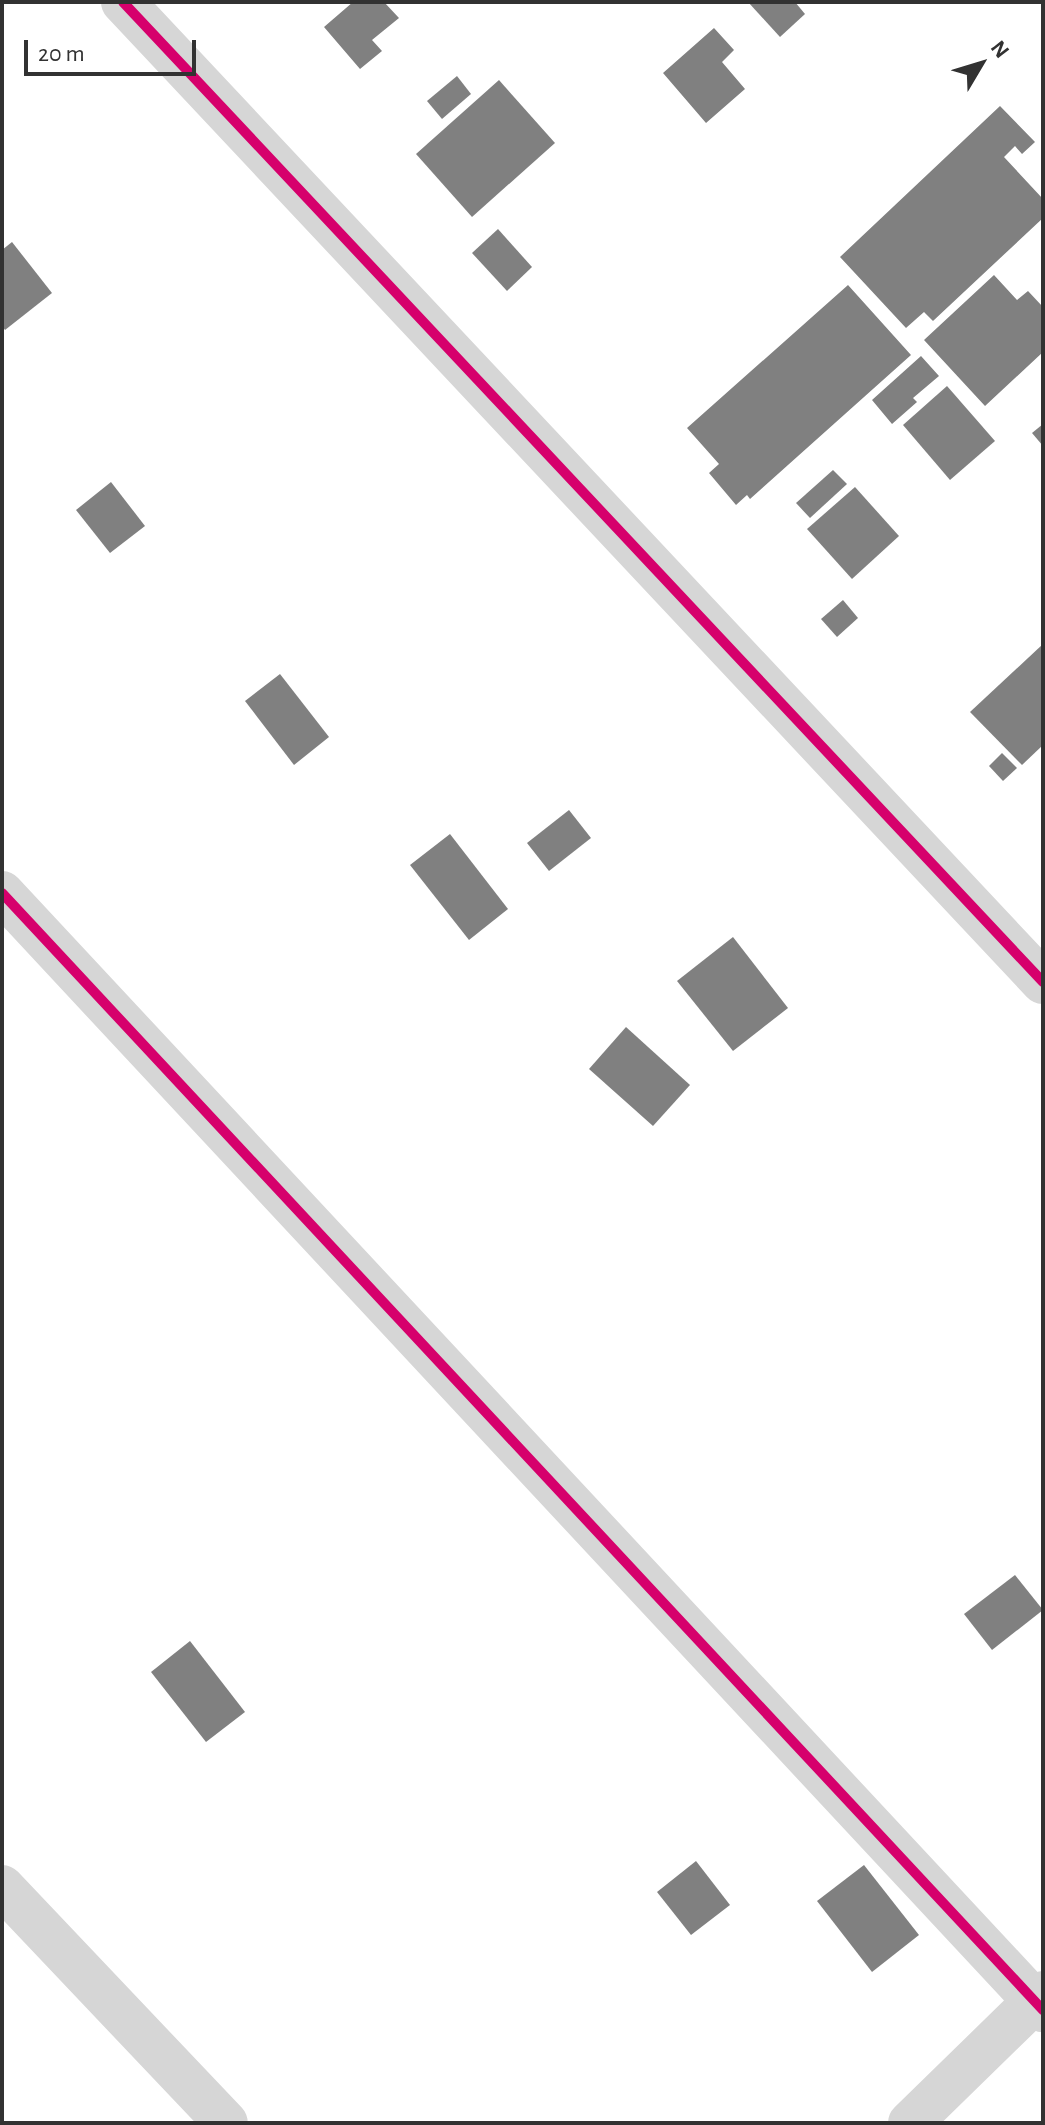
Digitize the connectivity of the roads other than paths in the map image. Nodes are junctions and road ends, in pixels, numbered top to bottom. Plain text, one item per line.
1 (123, 2) edge
2 (2, 893) edge
3 (1043, 982) edge
4 (2, 1887) edge
5 (1040, 2001) edge
6 (226, 2123) edge
7 (910, 2123) edge

1 - 3 street
2 - 5 street
4 - 6 street
5 - 7 street

